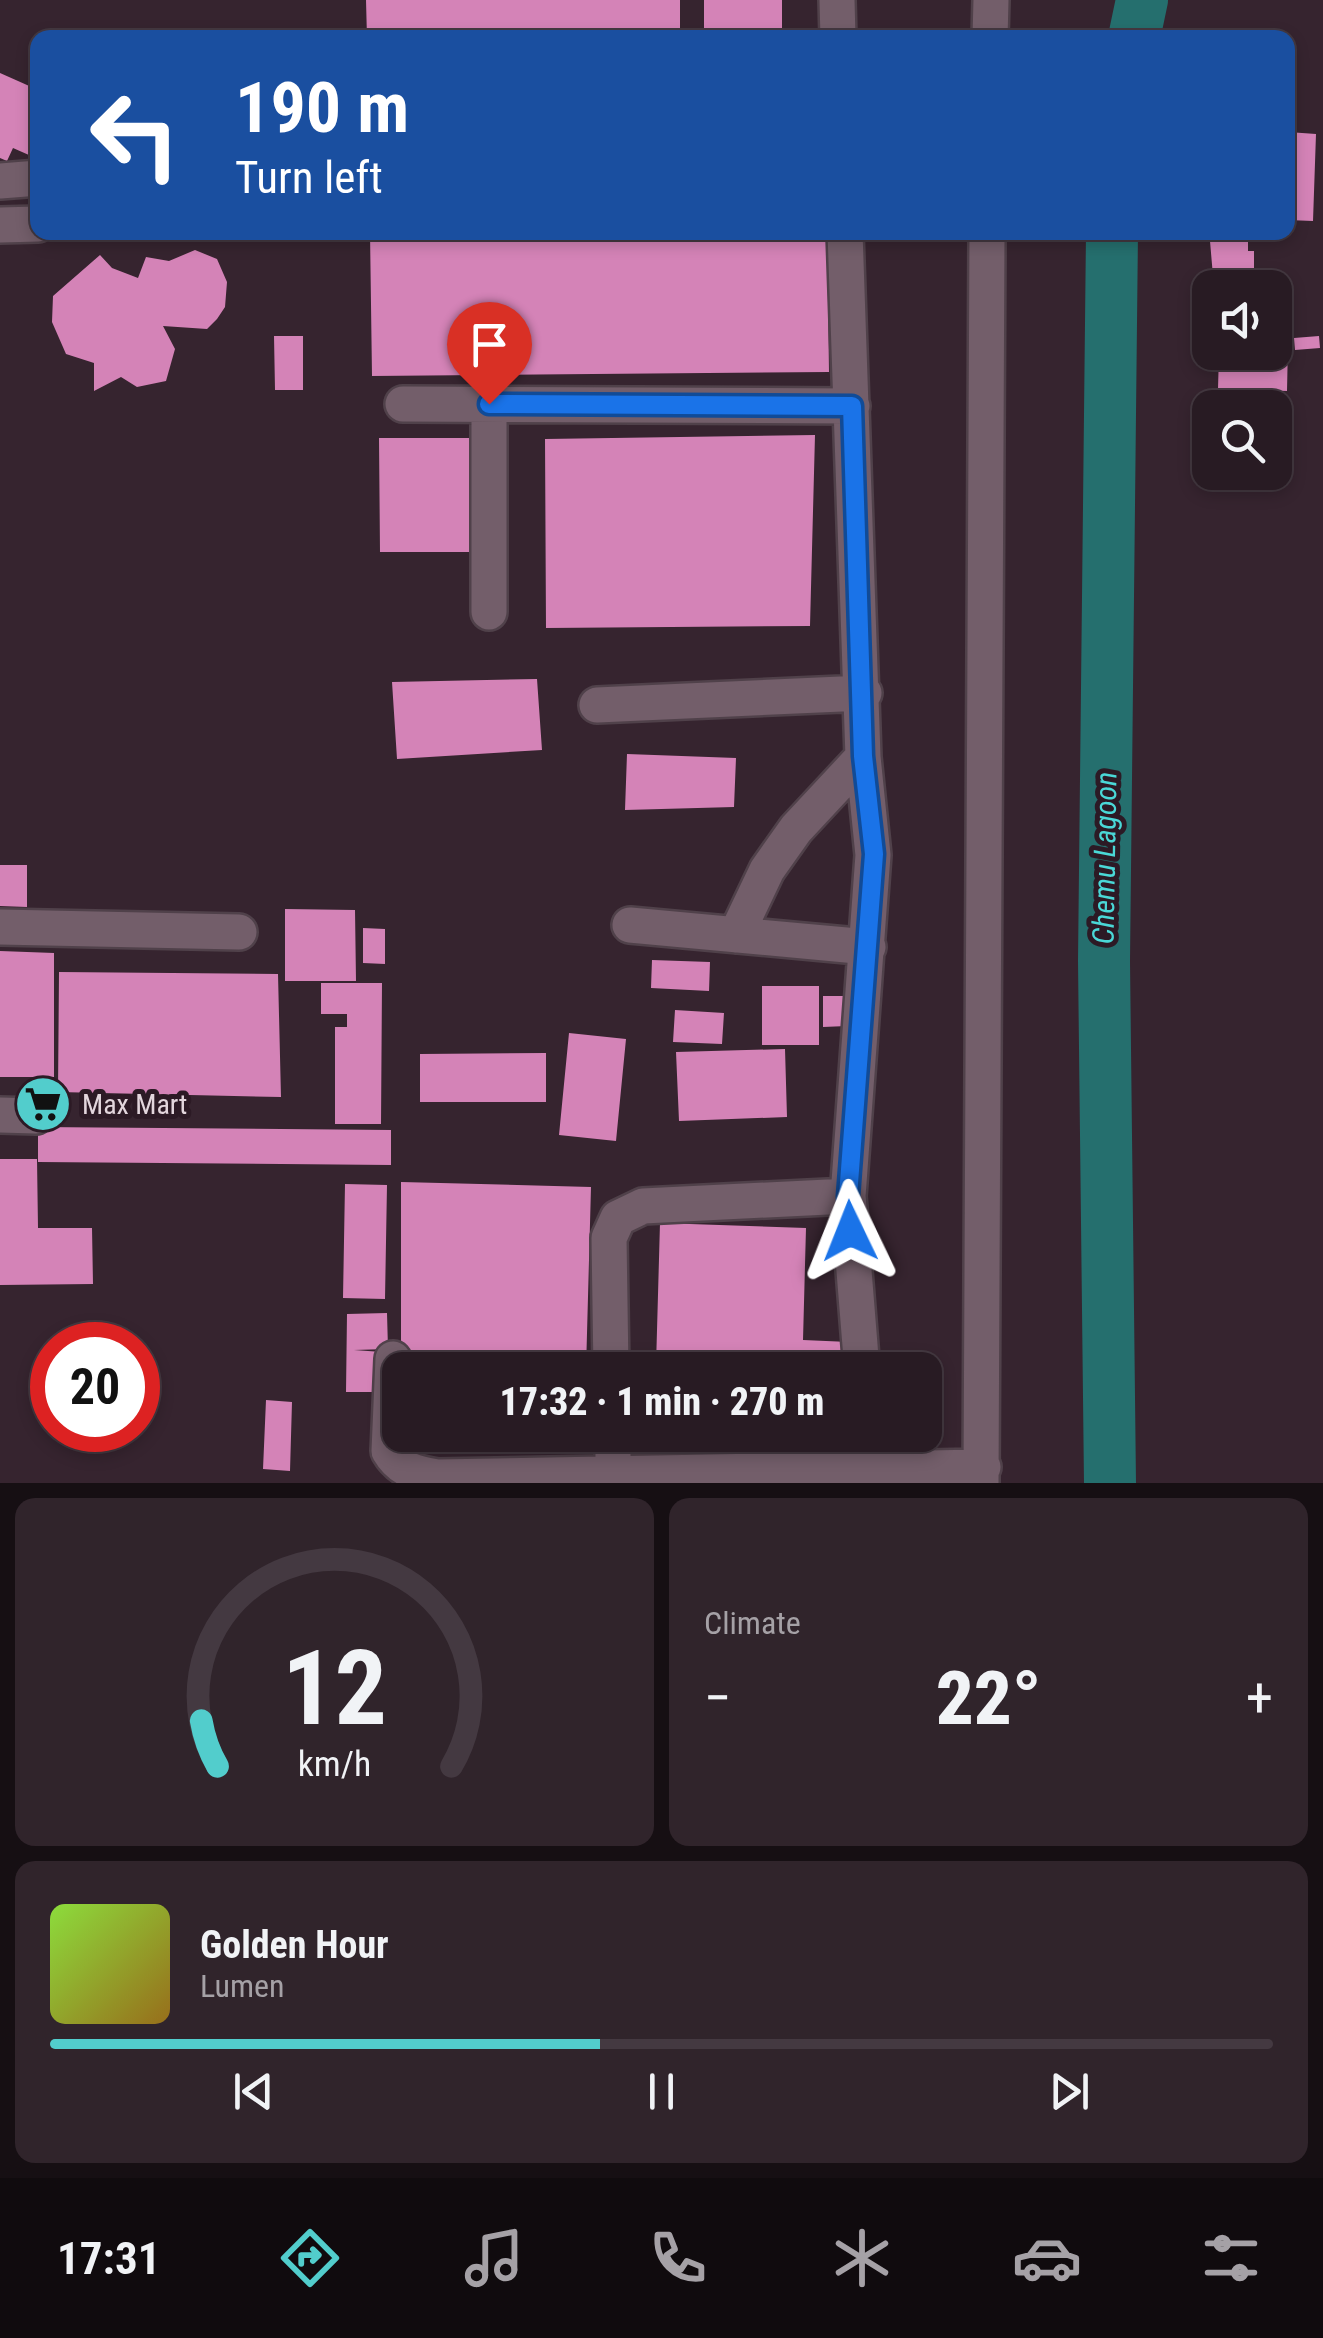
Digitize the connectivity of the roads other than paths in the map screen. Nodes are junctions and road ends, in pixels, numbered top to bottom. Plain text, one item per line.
1 (837, 0) edge
2 (990, 0) edge
3 (838, 30) edge
4 (990, 30) edge
5 (30, 179) edge
6 (0, 181) edge
7 (30, 224) edge
8 (0, 225) edge
9 (846, 240) edge
10 (988, 240) edge
11 (403, 404) dead end
12 (489, 404) junction
13 (852, 406) junction
14 (490, 612) dead end
15 (864, 693) junction
16 (597, 705) dead end
17 (863, 756) junction
18 (630, 925) dead end
19 (0, 927) edge
20 (238, 932) dead end
21 (736, 936) junction
22 (868, 947) junction
23 (0, 1114) edge
24 (36, 1116) dead end
25 (848, 1196) junction
26 (611, 1352) edge
27 (861, 1352) edge
28 (390, 1452) edge
29 (612, 1452) edge
30 (869, 1452) edge
31 (613, 1474) junction
32 (982, 1475) edge

1 - 3 street
2 - 4 street
5 - 6 street
7 - 8 street
9 - 13 street
10 - 32 street
11 - 12 street
12 - 13 street
12 - 14 street
13 - 15 street
15 - 16 street
15 - 17 street
17 - 21 street
17 - 22 street
18 - 21 street
19 - 20 street
21 - 22 street
22 - 25 street
23 - 24 street
25 - 26 street
25 - 27 street
28 - 31 street
29 - 31 street
30 - 31 street
30 - 32 street

